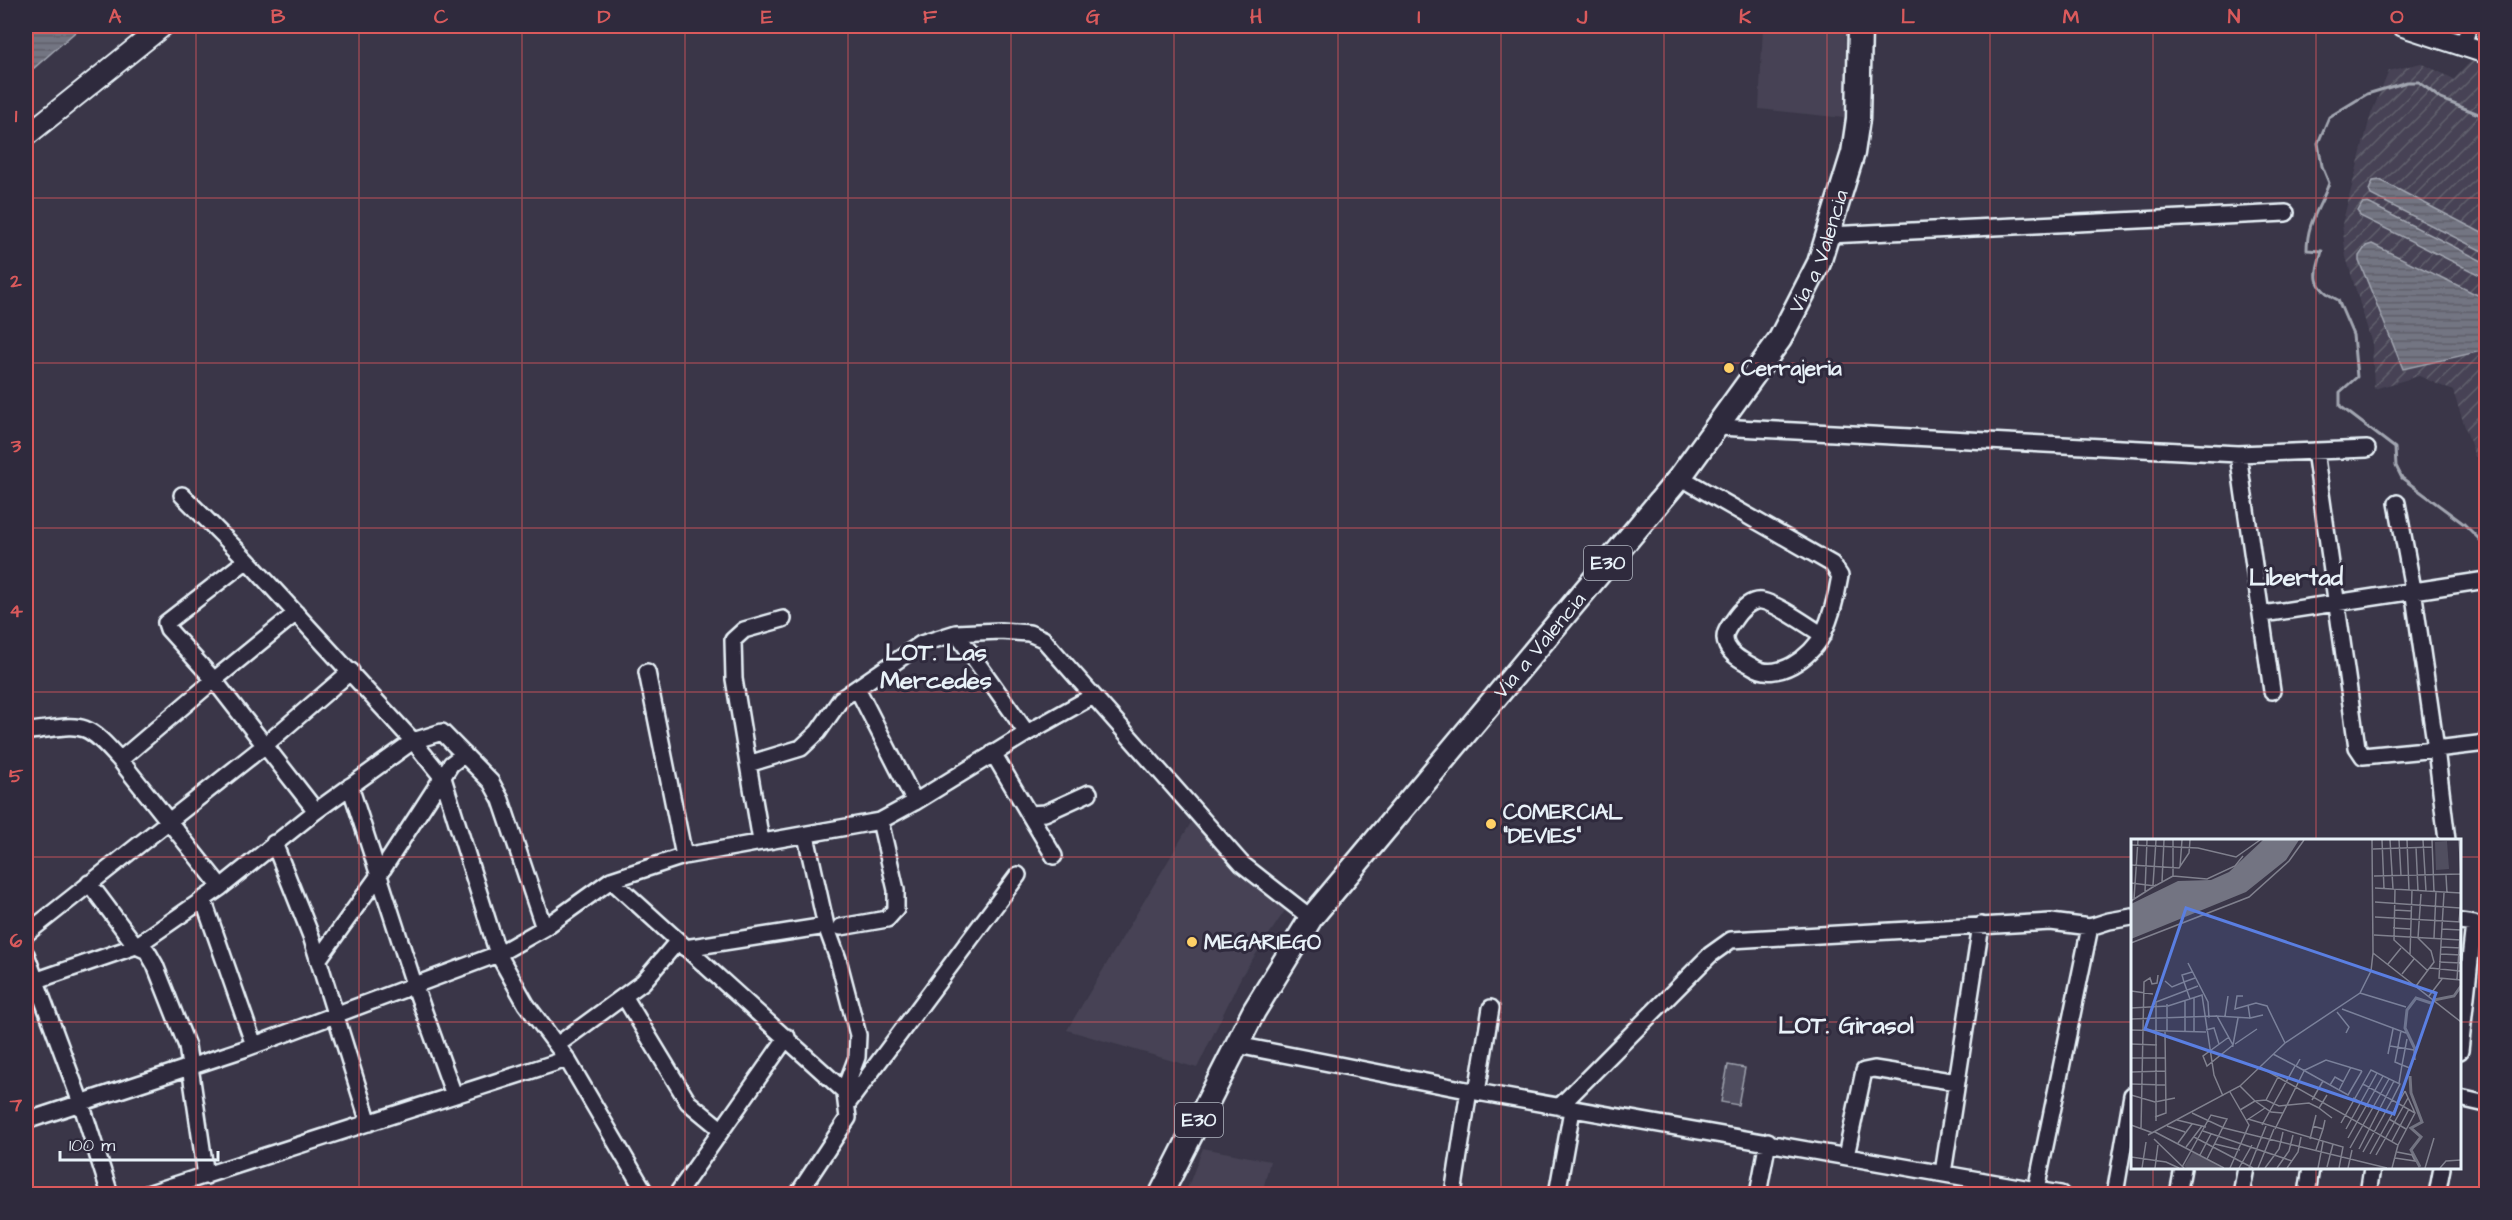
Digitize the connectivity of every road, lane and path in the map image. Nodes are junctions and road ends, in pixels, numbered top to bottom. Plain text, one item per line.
1 (163, 26) edge
2 (1860, 26) edge
3 (2403, 26) edge
4 (2469, 26) edge
5 (2463, 45) junction
6 (2487, 53) edge
7 (26, 136) edge
8 (2286, 213) dead end
9 (1830, 235) junction
10 (1718, 427) junction
11 (2367, 449) dead end
12 (2315, 451) junction
13 (2238, 454) junction
14 (1680, 477) junction
15 (182, 495) dead end
16 (2397, 503) dead end
17 (247, 560) junction
18 (2487, 580) edge
19 (2414, 589) junction
20 (2337, 602) junction
21 (296, 613) junction
22 (2263, 615) junction
23 (783, 619) dead end
24 (956, 633) junction
25 (1823, 635) junction
26 (351, 672) junction
27 (647, 672) dead end
28 (214, 680) junction
29 (858, 690) junction
30 (2272, 691) dead end
31 (1093, 696) junction
32 (31, 731) dead end
33 (1027, 733) junction
34 (413, 741) junction
35 (2487, 743) edge
36 (264, 746) junction
37 (2436, 749) junction
38 (993, 753) junction
39 (464, 754) junction
40 (120, 760) junction
41 (748, 764) junction
42 (442, 778) junction
43 (350, 786) junction
44 (1089, 793) dead end
45 (915, 802) junction
46 (316, 811) junction
47 (1029, 814) junction
48 (880, 821) junction
49 (167, 823) junction
50 (806, 836) junction
51 (2447, 839) edge
52 (761, 841) junction
53 (274, 843) junction
54 (684, 856) junction
55 (1054, 856) dead end
56 (379, 875) junction
57 (1018, 875) dead end
58 (611, 880) junction
59 (89, 883) junction
60 (221, 887) junction
61 (203, 899) junction
62 (2131, 917) edge
63 (1311, 918) junction
64 (2473, 924) edge
65 (1981, 925) junction
66 (833, 926) junction
67 (2090, 927) junction
68 (544, 928) junction
69 (26, 934) edge
70 (681, 945) junction
71 (136, 946) junction
72 (26, 954) edge
73 (498, 954) junction
74 (318, 960) junction
75 (31, 982) edge
76 (414, 984) junction
77 (624, 996) junction
78 (1491, 1008) dead end
79 (335, 1014) junction
80 (858, 1035) junction
81 (787, 1037) junction
82 (2461, 1041) edge
83 (254, 1045) junction
84 (1237, 1045) junction
85 (557, 1046) junction
86 (567, 1059) junction
87 (188, 1068) junction
88 (867, 1078) junction
89 (1957, 1082) junction
90 (1473, 1091) junction
91 (454, 1095) junction
92 (846, 1097) junction
93 (2461, 1098) edge
94 (81, 1103) junction
95 (2487, 1104) edge
96 (2131, 1106) edge
97 (1565, 1109) junction
98 (26, 1121) edge
99 (369, 1122) junction
100 (722, 1130) junction
101 (1768, 1141) junction
102 (1846, 1156) junction
103 (2183, 1169) edge
104 (2246, 1169) edge
105 (2312, 1169) edge
106 (2372, 1169) edge
107 (2442, 1169) edge
108 (1943, 1173) junction
109 (197, 1184) edge
110 (2036, 1190) junction
111 (110, 1194) edge
112 (147, 1194) edge
113 (646, 1194) edge
114 (677, 1194) edge
115 (798, 1194) edge
116 (1161, 1194) edge
117 (1453, 1194) edge
118 (1557, 1194) edge
119 (1758, 1194) edge
120 (2061, 1194) edge
121 (2115, 1194) edge
122 (2178, 1194) edge
123 (2241, 1194) edge
124 (2307, 1194) edge
125 (2368, 1194) edge
126 (2437, 1194) edge

1 - 7 main road
2 - 9 highway, Vía a Valencia / E30
3 - 5 main road
4 - 5 street
5 - 6 main road
8 - 9 street
9 - 10 highway, Vía a Valencia / E30
10 - 13 street
10 - 14 highway, Vía a Valencia / E30
11 - 12 street
12 - 13 street
12 - 20 street
13 - 22 street
14 - 25 street
14 - 63 highway, Vía a Valencia / E30
15 - 17 street
16 - 19 street
17 - 21 street
17 - 28 street
18 - 19 street
19 - 20 street
19 - 37 street
20 - 22 street
20 - 37 street
21 - 26 street
21 - 28 street
22 - 30 street
23 - 41 street
24 - 29 street
24 - 31 street
24 - 33 street
25 - 25 street
26 - 34 street
26 - 36 street
27 - 54 street
28 - 36 street
28 - 40 street
29 - 41 street
29 - 45 street
31 - 33 street
31 - 63 street
32 - 40 street
33 - 38 street
34 - 39 street
34 - 42 street
34 - 43 street
35 - 37 street
36 - 46 street
36 - 49 street
37 - 51 street
38 - 45 street
38 - 47 street
39 - 42 street
39 - 68 street
40 - 49 street
41 - 52 street
42 - 56 street
42 - 73 street
43 - 46 street
43 - 56 street
44 - 47 street
45 - 48 street
46 - 53 street
47 - 55 street
48 - 50 street
48 - 66 street
49 - 59 street
49 - 60 street
50 - 52 street
50 - 66 street
52 - 54 street
53 - 60 street
53 - 74 street
54 - 58 street
56 - 74 street
56 - 76 street
57 - 88 street
58 - 68 street
58 - 70 street
59 - 69 street
59 - 71 street
60 - 61 street
61 - 71 street
61 - 83 street
62 - 67 street
63 - 84 highway, Vía a Valencia / E30
64 - 82 street
65 - 67 street
65 - 89 street
65 - 97 street
66 - 70 street
66 - 80 street
67 - 110 street
68 - 73 street
70 - 77 street
70 - 81 street
71 - 75 street
71 - 87 street
72 - 75 street
73 - 76 street
73 - 85 street
74 - 79 street
75 - 94 street
76 - 79 street
76 - 91 street
77 - 85 street
77 - 100 street
78 - 90 street
79 - 83 street
79 - 99 street
80 - 88 street
80 - 92 street
81 - 92 street
81 - 100 street
83 - 87 street
84 - 90 street
84 - 116 highway, E30
85 - 86 street
86 - 91 street
86 - 113 street
87 - 94 street
87 - 109 street
88 - 92 street
89 - 102 street
89 - 108 street
90 - 97 street
90 - 117 street
91 - 99 street
92 - 115 street
93 - 95 street
94 - 98 street
94 - 111 street
96 - 121 street
97 - 101 street
97 - 118 street
99 - 109 street
100 - 114 street
101 - 102 street
101 - 119 street
102 - 108 street
103 - 122 street
104 - 123 street
105 - 124 street
106 - 125 street
107 - 126 street
108 - 110 street
109 - 112 street
110 - 120 street

